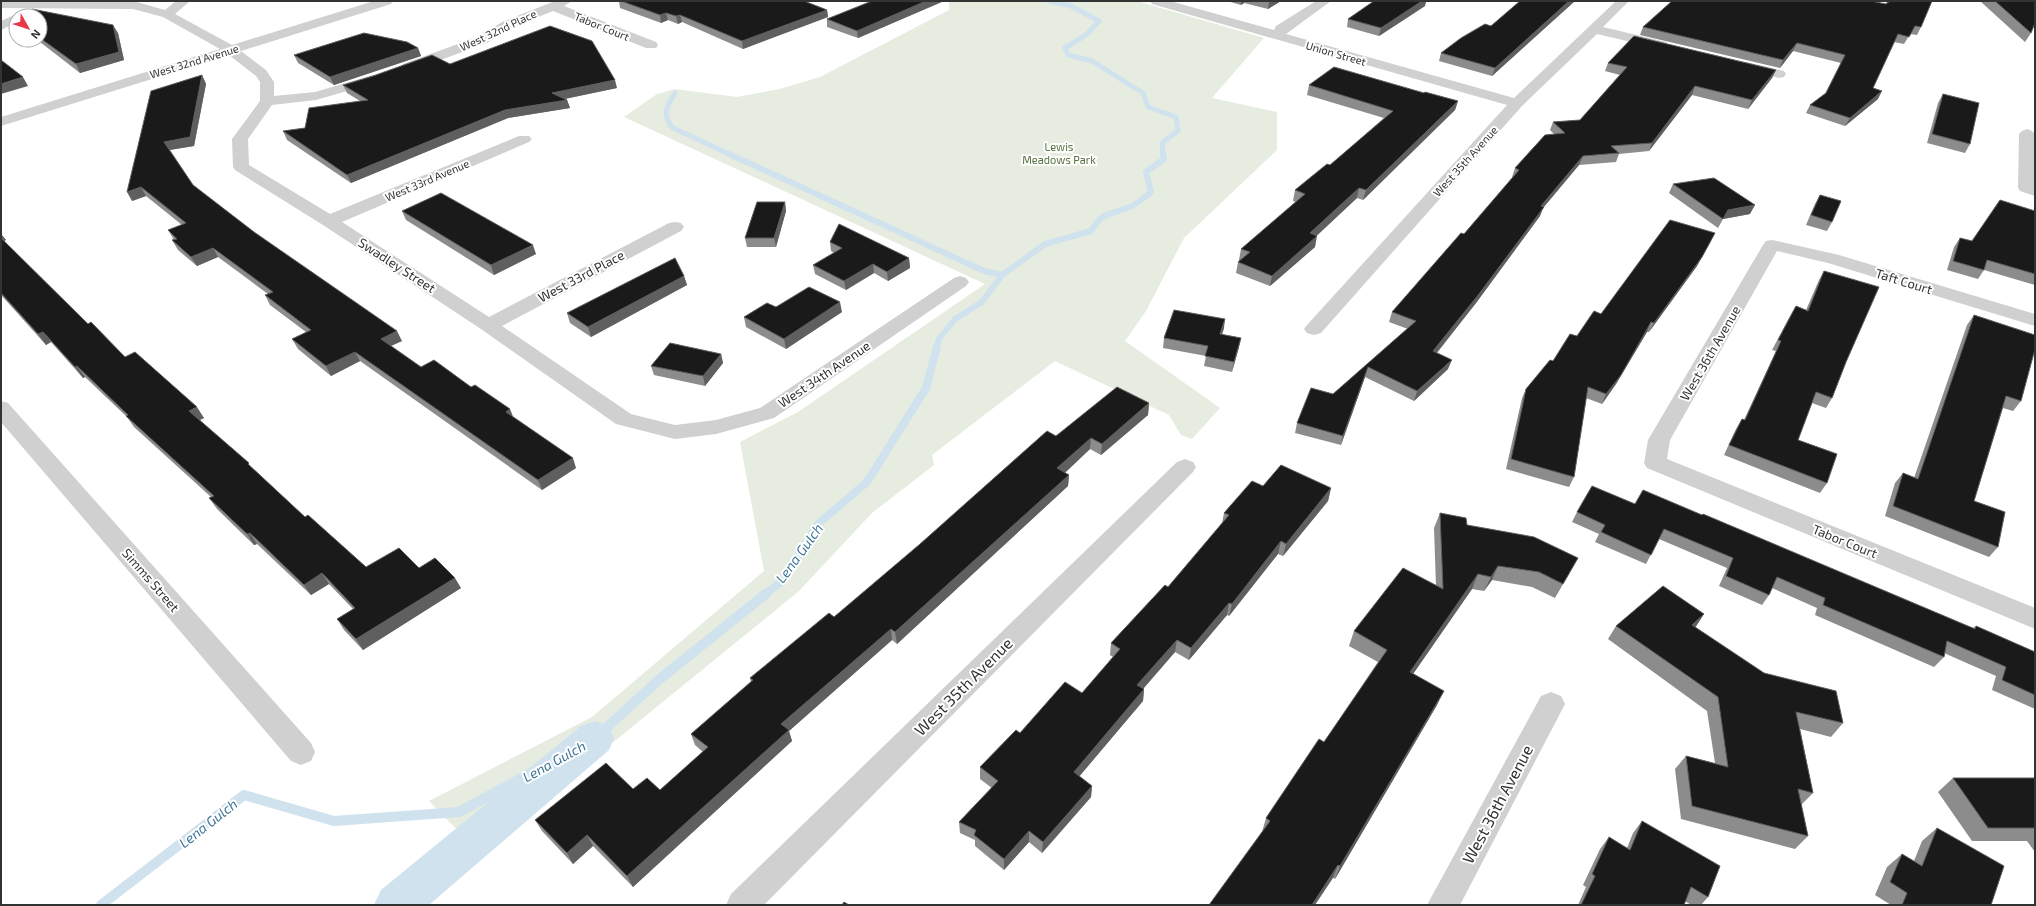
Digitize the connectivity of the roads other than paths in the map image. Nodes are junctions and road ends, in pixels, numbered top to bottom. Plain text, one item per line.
1 (184, 1) edge
2 (387, 1) edge
3 (566, 1) edge
4 (1156, 1) edge
5 (1325, 1) edge
6 (1623, 1) edge
7 (1, 4) edge
8 (39, 4) junction
9 (552, 6) junction
10 (32, 8) edge
11 (167, 14) junction
12 (1594, 29) junction
13 (1278, 36) junction
14 (651, 45) dead end
15 (1671, 48) edge
16 (231, 50) junction
17 (1733, 63) edge
18 (1779, 74) edge
19 (267, 101) junction
20 (1517, 103) junction
21 (1, 122) edge
22 (2027, 134) dead end
23 (524, 139) dead end
24 (2030, 189) edge
25 (329, 221) junction
26 (675, 227) dead end
27 (1772, 245) joint
28 (960, 282) dead end
29 (2035, 320) edge
30 (488, 325) junction
31 (1314, 329) dead end
32 (1, 408) edge
33 (675, 432) joint
34 (1655, 463) joint
35 (1185, 466) dead end
36 (2035, 619) edge
37 (1551, 704) dead end
38 (300, 752) dead end
39 (742, 905) edge
40 (1443, 905) edge

1 - 11 street
2 - 16 street, West 32nd Avenue
3 - 9 street, West 32nd Place
4 - 13 street, Union Street
5 - 13 street
6 - 12 street, West 35th Avenue
7 - 8 street
8 - 10 street
8 - 11 street
9 - 14 street, Tabor Court
9 - 19 street, West 32nd Place
11 - 16 street
12 - 15 street
12 - 20 street, West 35th Avenue
13 - 20 street, Union Street
16 - 19 street
16 - 21 street, West 32nd Avenue
17 - 18 street
19 - 25 street, Swadley Street
20 - 31 street, West 35th Avenue
22 - 24 street
23 - 25 street, West 33rd Avenue
25 - 30 street, Swadley Street
26 - 30 street, West 33rd Place
27 - 29 street, Taft Court
27 - 34 street, West 36th Avenue
28 - 33 street, West 34th Avenue
30 - 33 street, Swadley Street
32 - 38 street, Simms Street
34 - 36 street, Tabor Court
35 - 39 street, West 35th Avenue
37 - 40 street, West 36th Avenue

